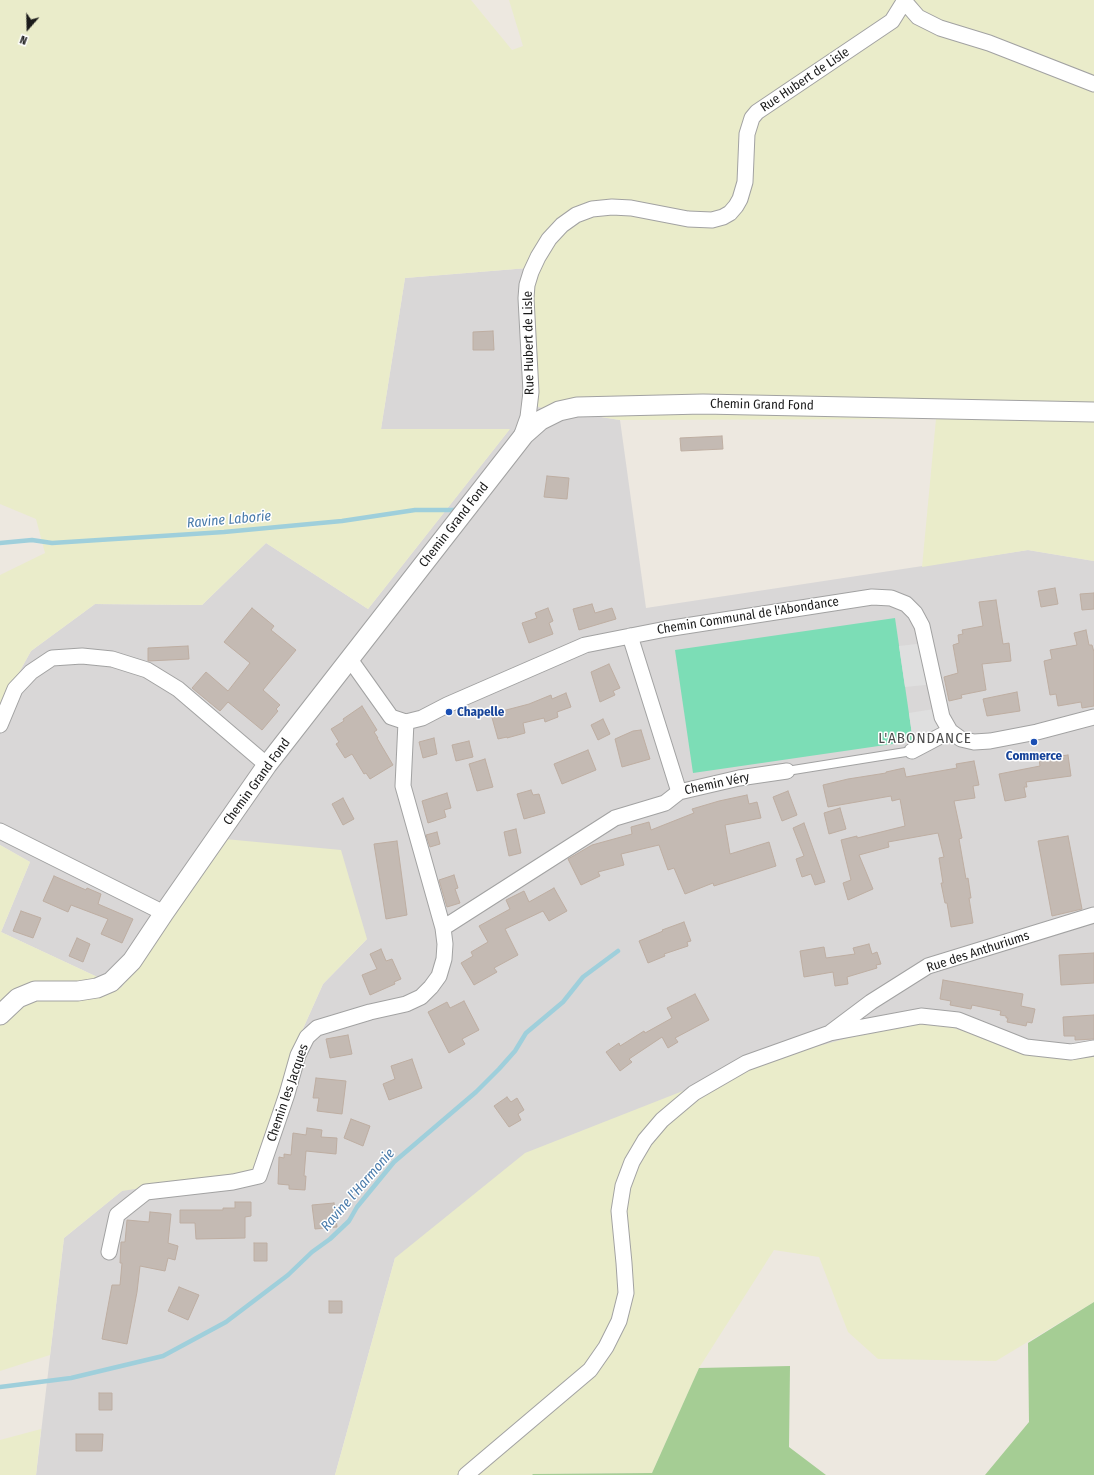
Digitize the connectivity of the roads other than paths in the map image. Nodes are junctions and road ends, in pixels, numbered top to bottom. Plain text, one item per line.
1 (905, 1) edge
2 (1094, 84) edge
3 (1094, 412) edge
4 (524, 435) junction
5 (630, 636) junction
6 (347, 661) junction
7 (1094, 717) edge
8 (406, 722) junction
9 (0, 725) edge
10 (950, 731) junction
11 (912, 751) joint
12 (268, 765) junction
13 (787, 771) joint
14 (679, 792) junction
15 (0, 831) edge
16 (164, 913) junction
17 (1094, 915) edge
18 (443, 928) junction
19 (0, 1015) edge
20 (830, 1033) junction
21 (1094, 1048) edge
22 (109, 1252) dead end
23 (466, 1475) edge

1 - 2 street
1 - 4 street, Rue Hubert de Lisle
3 - 4 street, Chemin Grand Fond
4 - 6 street, Chemin Grand Fond
5 - 8 street, Chemin Communal de l'Abondance
5 - 10 street, Chemin Communal de l'Abondance
5 - 14 street
6 - 8 street
6 - 12 street, Chemin Grand Fond
7 - 10 street
8 - 18 street, Chemin les Jacques
9 - 12 street
10 - 11 street, Chemin Véry
11 - 13 lane, Chemin Véry
12 - 16 street, Chemin Grand Fond
13 - 14 street, Chemin Véry
14 - 18 street, Chemin Véry
15 - 16 street
16 - 19 street, Chemin Grand Fond
17 - 20 street, Rue des Anthuriums
18 - 22 street, Chemin les Jacques
20 - 21 street
20 - 23 street

